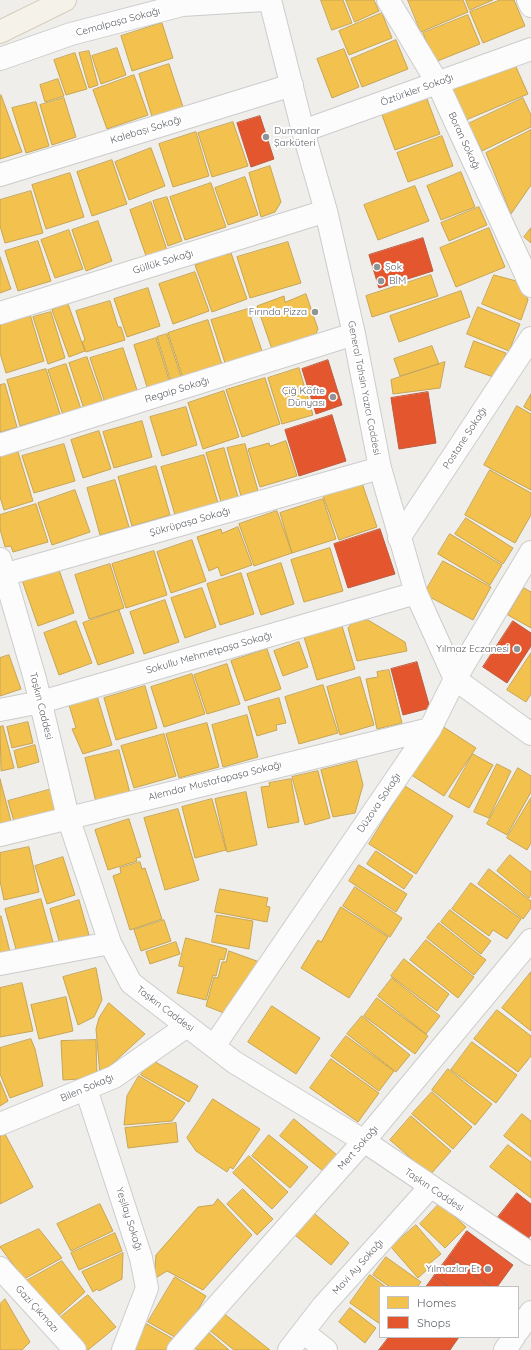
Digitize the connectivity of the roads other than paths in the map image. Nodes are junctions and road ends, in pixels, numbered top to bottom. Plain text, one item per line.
1 (65, 0) edge
2 (264, 0) edge
3 (270, 0) edge
4 (388, 0) edge
5 (528, 0) edge
6 (531, 6) edge
7 (0, 32) edge
8 (531, 49) edge
9 (0, 59) edge
10 (436, 82) junction
11 (292, 86) junction
12 (303, 132) junction
13 (0, 175) edge
14 (326, 211) junction
15 (531, 286) edge
16 (0, 313) edge
17 (354, 334) junction
18 (531, 338) edge
19 (0, 445) edge
20 (380, 468) junction
21 (399, 538) junction
22 (531, 552) edge
23 (1, 570) edge
24 (416, 593) junction
25 (455, 679) junction
26 (41, 702) junction
27 (0, 710) edge
28 (430, 729) junction
29 (531, 734) edge
30 (68, 817) junction
31 (0, 835) edge
32 (531, 940) edge
33 (110, 943) junction
34 (0, 964) edge
35 (187, 1026) junction
36 (214, 1046) junction
37 (86, 1089) junction
38 (0, 1124) edge
39 (364, 1141) junction
40 (430, 1187) junction
41 (531, 1254) edge
42 (0, 1268) edge
43 (531, 1312) edge
44 (519, 1330) edge
45 (303, 1332) junction
46 (513, 1338) edge
47 (75, 1350) edge
48 (123, 1350) edge
49 (178, 1350) edge
50 (289, 1350) edge
51 (326, 1350) edge
52 (505, 1350) edge

1 - 7 main road
2 - 9 street, Cemalpaşa Sokağı
3 - 11 street, General Tahsin Yazıcı Caddesi
4 - 10 street, Boran Sokağı
5 - 6 street
8 - 10 street, Öztürkler Sokağı
10 - 12 street, Öztürkler Sokağı
10 - 15 street, Boran Sokağı
11 - 12 street, General Tahsin Yazıcı Caddesi
11 - 13 street, Kalebaşı Sokağı
12 - 14 street, General Tahsin Yazıcı Caddesi
14 - 16 street, Güllük Sokağı
14 - 17 street, General Tahsin Yazıcı Caddesi
17 - 19 street, Regaip Sokağı
17 - 20 street, General Tahsin Yazıcı Caddesi
18 - 21 street, Postane Sokağı
20 - 21 street, General Tahsin Yazıcı Caddesi
20 - 23 street, Şükrüpaşa Sokağı
21 - 24 street, General Tahsin Yazıcı Caddesi
22 - 25 street, Düzova Sokağı
23 - 26 street, Taşkın Caddesi
24 - 25 street, General Tahsin Yazıcı Caddesi
24 - 26 street, Sokullu Mehmetpaşa Sokağı
25 - 28 street, Düzova Sokağı
25 - 29 street, General Tahsin Yazıcı Caddesi
26 - 27 street, Sokullu Mehmetpaşa Sokağı
26 - 30 street, Taşkın Caddesi
28 - 30 street, Alemdar Mustafapaşa Sokağı
28 - 36 street, Düzova Sokağı
30 - 31 street, Alemdar Mustafapaşa Sokağı
30 - 33 street, Taşkın Caddesi
32 - 39 street, Mert Sokağı
33 - 34 street
33 - 35 street, Taşkın Caddesi
35 - 36 street, Taşkın Caddesi
35 - 37 street, Bilen Sokağı
36 - 39 street, Taşkın Caddesi
37 - 38 street, Bilen Sokağı
37 - 48 street, Yeşilay Sokağı
39 - 40 street, Taşkın Caddesi
39 - 49 street, Mert Sokağı
40 - 41 street, Taşkın Caddesi
40 - 45 street, Mavi Ay Sokağı
42 - 47 street, Gazi Çıkmazı
43 - 44 street
45 - 50 street, Mavi Ay Sokağı
45 - 51 street
46 - 52 street

